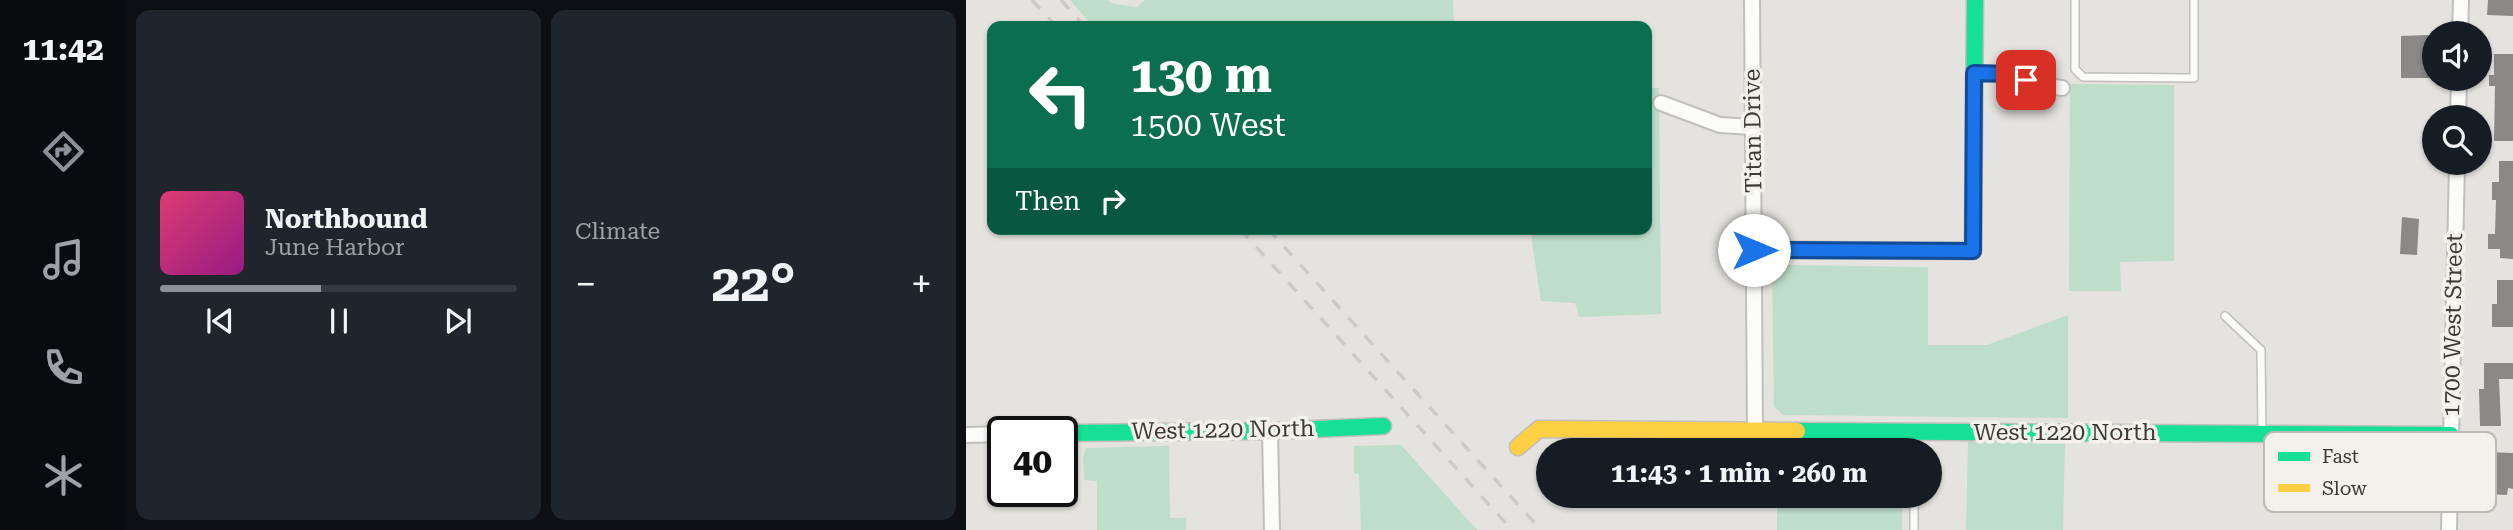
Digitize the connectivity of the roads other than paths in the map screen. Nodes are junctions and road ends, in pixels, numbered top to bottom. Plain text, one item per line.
1 (1752, 0) edge
2 (1975, 0) edge
3 (2075, 0) edge
4 (2194, 0) edge
5 (2461, 0) edge
6 (2460, 21) edge
7 (1974, 73) junction
8 (2062, 88) dead end
9 (1661, 103) dead end
10 (1753, 127) junction
11 (2457, 175) edge
12 (1754, 250) junction
13 (2225, 316) dead end
14 (1383, 426) dead end
15 (1755, 430) junction
16 (1270, 431) junction
17 (1914, 431) junction
18 (2451, 432) edge
19 (1078, 433) edge
20 (987, 434) edge
21 (2262, 434) joint
22 (966, 435) edge
23 (1914, 438) edge
24 (1518, 447) dead end
25 (1914, 508) edge
26 (2449, 512) edge
27 (1272, 530) edge
28 (1914, 530) edge
29 (2449, 530) edge

1 - 10 street, Titan Drive
2 - 7 street
3 - 4 lane
5 - 6 street
7 - 8 street
7 - 12 street
9 - 10 street
10 - 12 street, Titan Drive
11 - 18 street, 1700 West Street
12 - 15 street, Titan Drive
13 - 21 lane
14 - 16 street, West 1220 North
15 - 17 street, West 1220 North
15 - 24 street, West 1220 North
16 - 19 street, West 1220 North
16 - 27 street
17 - 21 street, West 1220 North
17 - 23 lane
20 - 22 street
25 - 28 lane
26 - 29 street, 1700 West Street

